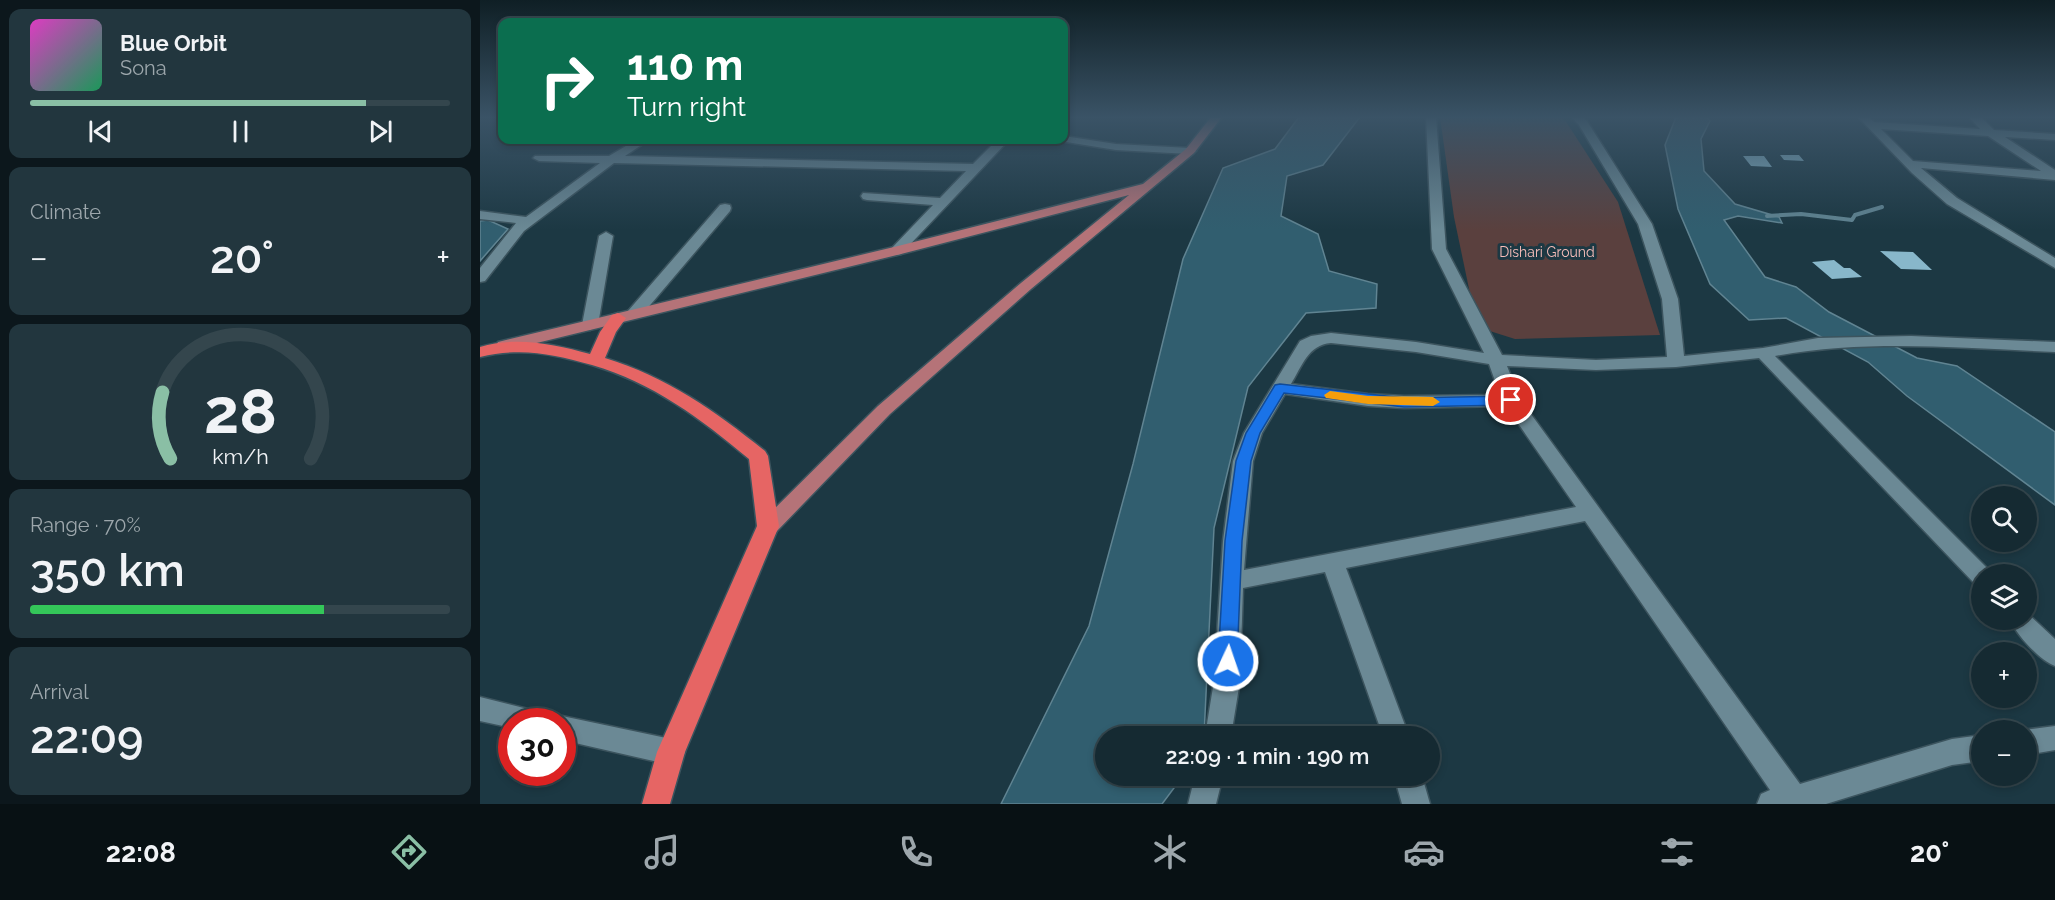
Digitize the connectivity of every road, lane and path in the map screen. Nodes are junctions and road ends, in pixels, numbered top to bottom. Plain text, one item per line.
1 (620, 155) edge
2 (989, 155) edge
3 (1187, 155) edge
4 (1433, 155) edge
5 (1602, 155) edge
6 (1901, 155) edge
7 (2023, 155) edge
8 (538, 158) dead end
9 (611, 160) junction
10 (1910, 164) junction
11 (976, 168) junction
12 (2055, 176) edge
13 (1148, 186) junction
14 (867, 196) dead end
15 (943, 202) junction
16 (725, 208) dead end
17 (480, 215) edge
18 (520, 228) junction
19 (606, 236) dead end
20 (896, 251) junction
21 (2055, 264) edge
22 (480, 279) edge
23 (634, 314) junction
24 (618, 318) junction
25 (590, 325) junction
26 (504, 346) junction
27 (2055, 347) edge
28 (480, 352) edge
29 (1763, 353) junction
30 (1496, 360) junction
31 (595, 361) junction
32 (1676, 362) junction
33 (1280, 388) junction
34 (1511, 400) junction
35 (1590, 512) junction
36 (768, 526) junction
37 (1332, 561) junction
38 (1971, 566) edge
39 (1232, 581) junction
40 (2031, 630) edge
41 (2055, 655) edge
42 (480, 709) edge
43 (498, 713) edge
44 (1220, 726) edge
45 (1392, 726) edge
46 (576, 731) edge
47 (2055, 738) edge
48 (2037, 740) edge
49 (1971, 749) edge
50 (671, 752) junction
51 (1206, 786) edge
52 (1410, 786) edge
53 (1788, 803) edge
54 (656, 804) edge
55 (1202, 804) edge
56 (1416, 804) edge

1 - 9 street
2 - 11 street
3 - 13 main road
4 - 30 street
5 - 32 street
6 - 10 street
7 - 12 street
8 - 9 street
9 - 11 street
9 - 18 street
10 - 12 street
10 - 21 street
11 - 15 street
13 - 20 main road
13 - 36 main road
14 - 15 street
15 - 20 street
16 - 23 street
17 - 18 street
18 - 22 street
19 - 25 street
20 - 23 main road
23 - 24 main road
24 - 25 main road
24 - 31 highway
25 - 26 main road
26 - 28 highway
26 - 31 highway
27 - 29 street
29 - 32 street
29 - 38 street
30 - 32 street
30 - 33 street
30 - 34 street
31 - 36 highway
33 - 34 street
33 - 39 street
34 - 35 street
35 - 37 street
35 - 53 street
36 - 50 highway
37 - 39 street
37 - 45 street
39 - 44 street
40 - 41 street
42 - 43 street
46 - 50 street
47 - 48 street
49 - 53 street
50 - 54 highway
51 - 55 street
52 - 56 street

